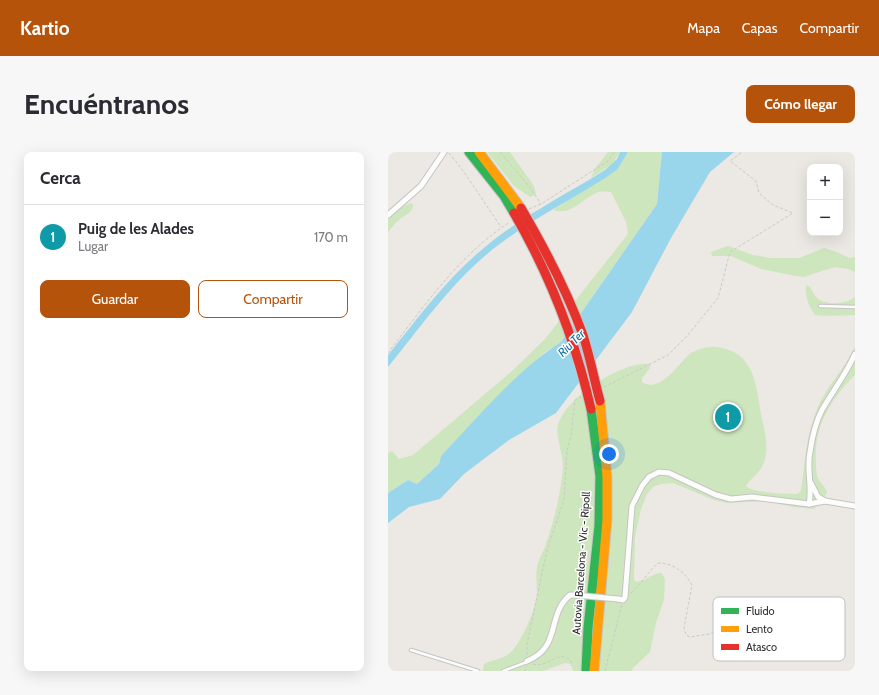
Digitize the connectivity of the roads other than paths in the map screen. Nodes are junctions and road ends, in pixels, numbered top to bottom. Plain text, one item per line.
1 (444, 152) edge
2 (469, 152) edge
3 (479, 152) edge
4 (518, 213) junction
5 (388, 214) edge
6 (820, 306) dead end
7 (855, 307) edge
8 (855, 354) edge
9 (808, 476) junction
10 (824, 501) junction
11 (809, 504) junction
12 (855, 506) edge
13 (411, 650) dead end
14 (527, 661) joint
15 (478, 671) edge
16 (503, 671) edge
17 (586, 671) edge
18 (594, 671) edge

1 - 5 street
2 - 4 highway, Autovia Barcelona - Vic - Ripoll
3 - 4 highway, Autovia Barcelona - Vic - Ripoll
4 - 17 highway, Autovia Barcelona - Vic - Ripoll, bridge
4 - 18 highway, Autovia Barcelona - Vic - Ripoll, bridge
6 - 7 lane
8 - 9 street
9 - 10 street
9 - 11 street
10 - 11 street
10 - 12 street
11 - 14 street, bridge
13 - 15 lane
14 - 16 lane

